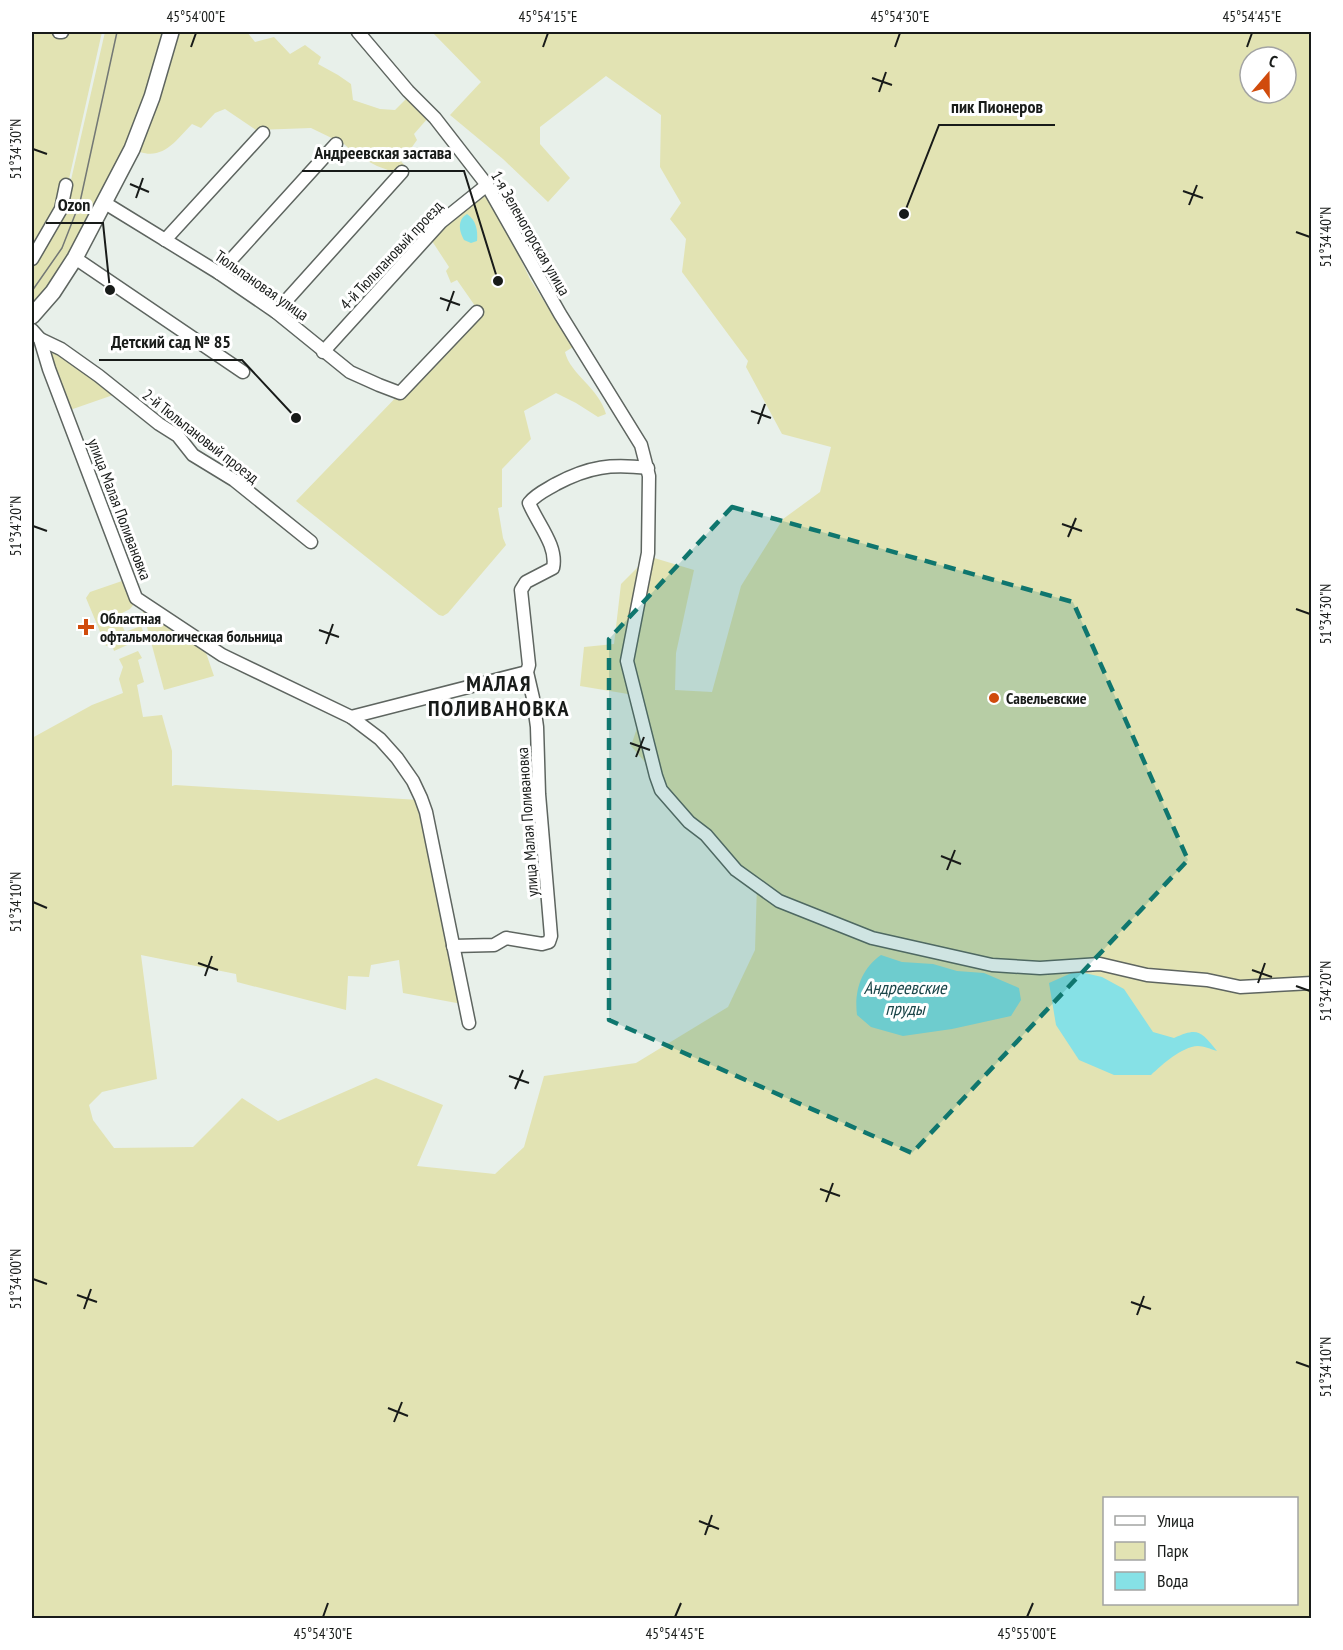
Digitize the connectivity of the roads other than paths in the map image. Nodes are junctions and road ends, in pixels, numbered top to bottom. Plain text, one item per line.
1 (171, 32) edge
2 (358, 32) edge
3 (263, 133) dead end
4 (336, 144) dead end
5 (402, 172) dead end
6 (66, 185) dead end
7 (487, 185) junction
8 (105, 203) junction
9 (165, 240) junction
10 (75, 258) junction
11 (32, 259) edge
12 (219, 273) junction
13 (276, 312) junction
14 (477, 312) dead end
15 (32, 316) edge
16 (35, 334) edge
17 (324, 352) junction
18 (243, 372) dead end
19 (648, 468) junction
20 (311, 542) dead end
21 (527, 672) junction
22 (351, 717) junction
23 (453, 946) junction
24 (1311, 983) edge
25 (469, 1023) dead end

1 - 8 main road
2 - 7 street, 1-я Зеленогорская улица
3 - 9 street
4 - 12 street
5 - 13 street
6 - 11 street
7 - 17 street, 4-й Тюльпановый проезд
7 - 19 street, 1-я Зеленогорская улица
8 - 9 street, Тюльпановая улица
8 - 10 main road
9 - 12 street, Тюльпановая улица
10 - 15 main road
10 - 18 street
12 - 13 street, Тюльпановая улица
13 - 17 street, Тюльпановая улица
14 - 17 street, Тюльпановая улица
16 - 20 street, 2-й Тюльпановый проезд
16 - 22 street, улица Малая Поливановка
19 - 21 street, улица Малая Поливановка
19 - 24 street
21 - 22 street
21 - 23 street, улица Малая Поливановка
22 - 23 street, улица Малая Поливановка
23 - 25 street, улица Малая Поливановка

